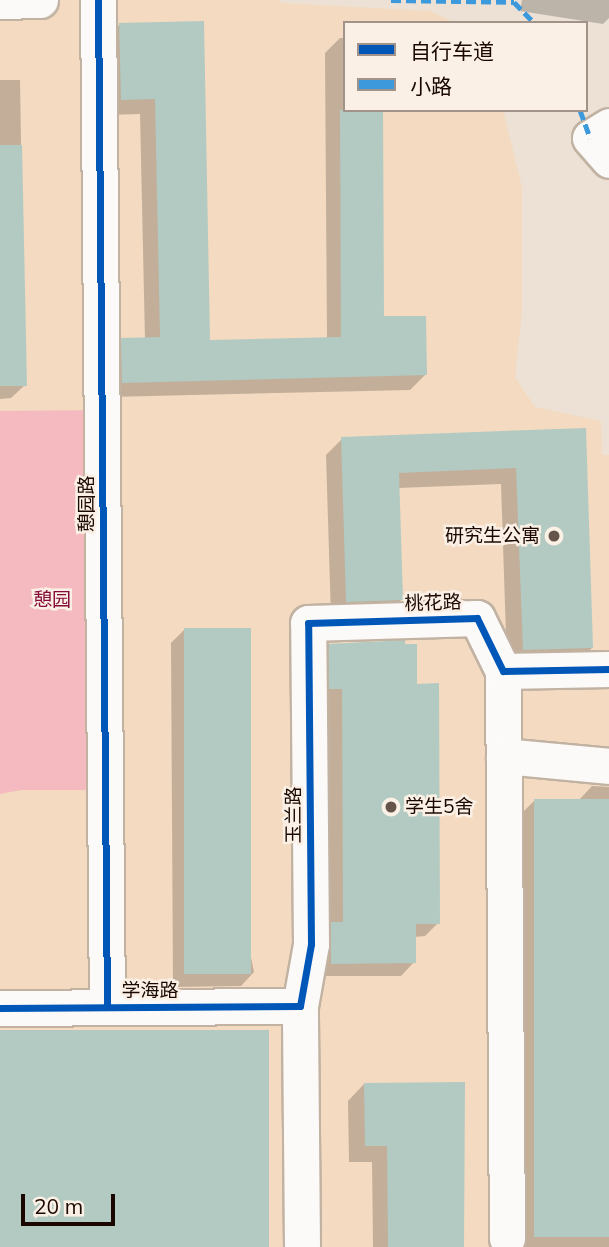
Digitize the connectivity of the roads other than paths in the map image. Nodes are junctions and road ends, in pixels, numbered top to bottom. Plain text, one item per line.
1 (40, 0) edge
2 (98, 0) edge
3 (0, 1) edge
4 (609, 126) edge
5 (609, 160) edge
6 (308, 623) joint
7 (609, 669) edge
8 (503, 671) junction
9 (504, 756) junction
10 (609, 766) edge
11 (300, 1006) junction
12 (107, 1007) junction
13 (0, 1009) edge
14 (507, 1238) dead end
15 (302, 1247) edge

1 - 3 street
2 - 12 street, 憩园路
4 - 5 street
6 - 8 street, 桃花路
6 - 11 street, 玉兰路
7 - 8 street
8 - 9 street
9 - 10 street
9 - 14 street
11 - 12 street, 学海路
11 - 15 street, 玉兰路
12 - 13 street, 学海路

